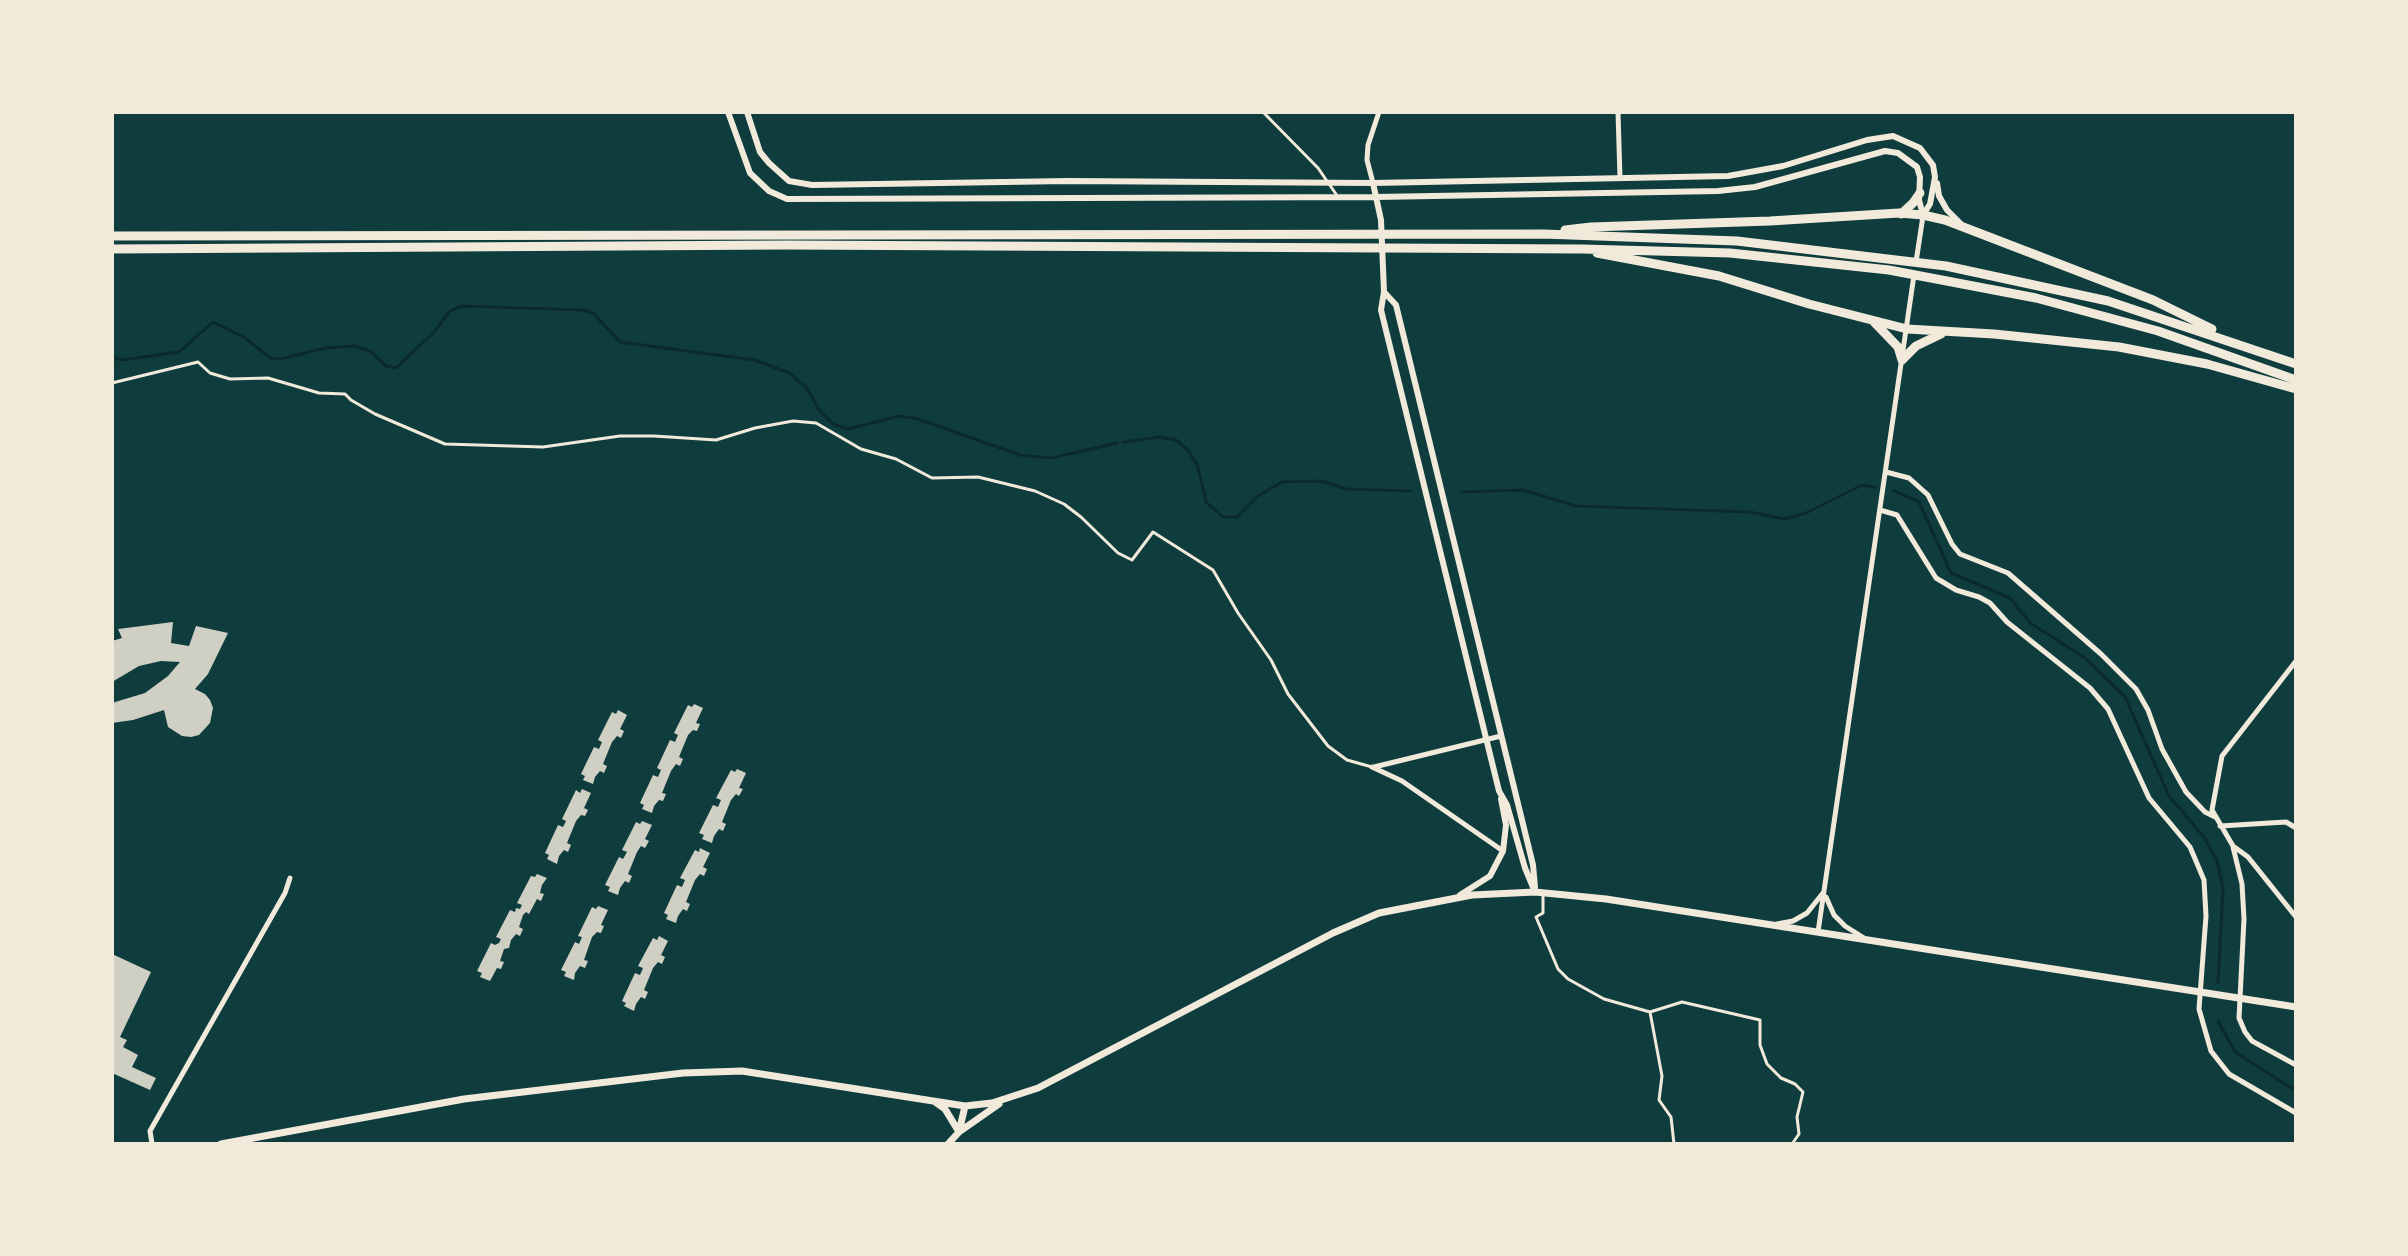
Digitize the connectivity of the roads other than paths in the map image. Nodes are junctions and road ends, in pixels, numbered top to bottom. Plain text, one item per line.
1 (728, 112) edge
2 (747, 112) edge
3 (1263, 112) edge
4 (1379, 112) edge
5 (1618, 112) edge
6 (1935, 177) junction
7 (1620, 178) junction
8 (1327, 183) junction
9 (1373, 183) junction
10 (1920, 193) junction
11 (1338, 197) junction
12 (1376, 197) junction
13 (1901, 214) junction
14 (1923, 215) junction
15 (1963, 227) junction
16 (1543, 234) junction
17 (112, 236) edge
18 (112, 249) edge
19 (1582, 249) junction
20 (1384, 292) junction
21 (1870, 319) junction
22 (1907, 329) junction
23 (1948, 331) junction
24 (2247, 346) junction
25 (1902, 360) junction
26 (2296, 364) edge
27 (2296, 380) edge
28 (112, 383) edge
29 (2296, 389) edge
30 (1886, 472) junction
31 (1880, 510) junction
32 (2296, 661) edge
33 (1501, 736) junction
34 (1486, 739) junction
35 (1372, 767) junction
36 (1499, 791) junction
37 (2215, 817) junction
38 (2220, 826) junction
39 (2296, 828) edge
40 (2233, 846) junction
41 (1503, 851) junction
42 (290, 878) dead end
43 (1539, 892) junction
44 (1824, 892) junction
45 (1453, 898) junction
46 (2296, 917) edge
47 (1771, 925) junction
48 (1818, 932) junction
49 (1864, 939) junction
50 (2201, 991) junction
51 (2238, 997) junction
52 (2296, 1007) edge
53 (1650, 1012) junction
54 (2296, 1065) edge
55 (932, 1099) junction
56 (1008, 1099) junction
57 (965, 1106) junction
58 (2296, 1113) edge
59 (959, 1132) junction
60 (152, 1143) edge
61 (221, 1144) edge
62 (948, 1144) edge
63 (1674, 1144) edge
64 (1792, 1144) edge

1 - 11 street
2 - 8 street
3 - 8 lane
4 - 9 street
5 - 7 street
6 - 7 street
6 - 14 street
6 - 15 street
7 - 9 street
8 - 9 street
8 - 11 lane
9 - 12 street
10 - 12 street
10 - 13 highway
10 - 14 street
11 - 12 street
12 - 20 street
13 - 14 highway
13 - 16 highway
14 - 15 highway
14 - 22 street
15 - 24 highway
16 - 17 highway
16 - 24 highway
18 - 19 highway
19 - 21 highway
19 - 27 highway
20 - 33 street
20 - 34 street
21 - 22 highway
21 - 25 highway
22 - 23 highway
22 - 25 street
23 - 25 highway
23 - 29 highway
24 - 26 highway
25 - 30 street
28 - 35 lane
30 - 31 street
30 - 37 street
31 - 44 street
31 - 50 street
32 - 37 street
33 - 34 street
33 - 43 street
34 - 35 street
34 - 36 street
35 - 41 street
36 - 41 street
36 - 43 street
37 - 38 street
38 - 39 street
38 - 40 street
40 - 46 street
40 - 51 street
41 - 45 street
42 - 60 street
43 - 45 main road
43 - 47 main road
43 - 53 lane
44 - 47 street
44 - 48 street
44 - 49 street
45 - 56 main road
47 - 48 main road
48 - 49 main road
49 - 50 main road
50 - 51 main road
50 - 58 street
51 - 52 main road
51 - 54 street
53 - 63 lane
53 - 64 lane
55 - 57 main road
55 - 59 main road
55 - 61 main road
56 - 57 main road
56 - 59 main road
57 - 59 main road
59 - 62 main road

